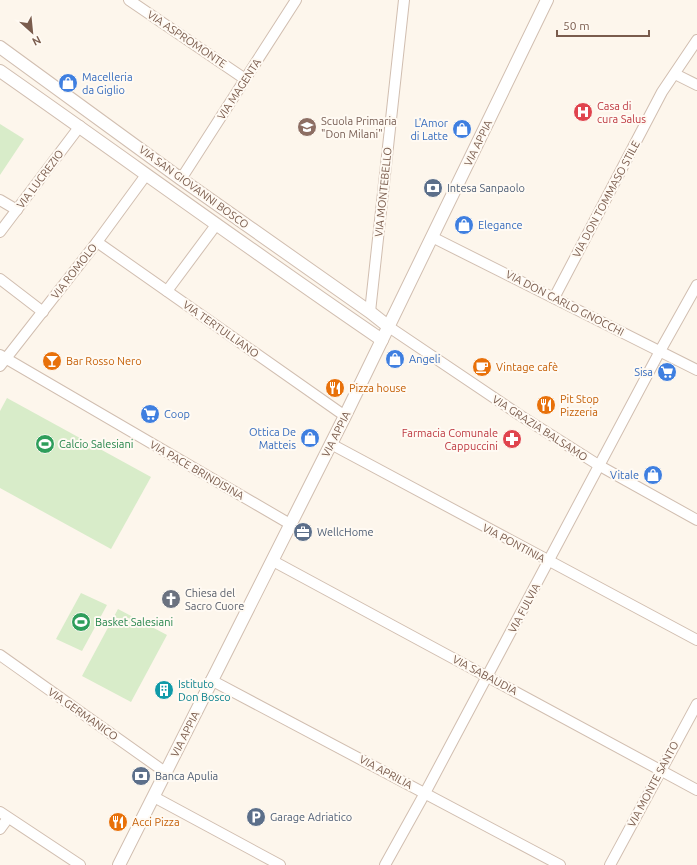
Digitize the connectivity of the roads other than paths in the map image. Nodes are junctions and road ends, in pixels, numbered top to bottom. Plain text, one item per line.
1 (129, 0) edge
2 (296, 0) edge
3 (404, 0) edge
4 (547, 0) edge
5 (697, 40) edge
6 (0, 47) edge
7 (0, 71) edge
8 (675, 74) junction
9 (245, 79) junction
10 (697, 85) edge
11 (80, 126) junction
12 (146, 175) junction
13 (182, 178) junction
14 (0, 200) edge
15 (17, 210) junction
16 (216, 225) junction
17 (0, 232) edge
18 (432, 237) junction
19 (97, 242) junction
20 (0, 279) edge
21 (697, 285) edge
22 (167, 291) junction
23 (554, 298) junction
24 (43, 312) junction
25 (370, 312) junction
26 (388, 327) junction
27 (382, 340) junction
28 (660, 351) junction
29 (2, 360) edge
30 (697, 370) edge
31 (345, 416) junction
32 (331, 444) junction
33 (600, 466) junction
34 (697, 520) edge
35 (290, 524) junction
36 (273, 561) junction
37 (549, 562) junction
38 (697, 640) edge
39 (2, 660) edge
40 (488, 676) junction
41 (211, 680) junction
42 (697, 704) edge
43 (660, 771) junction
44 (165, 772) junction
45 (697, 790) edge
46 (425, 793) junction
47 (154, 797) junction
48 (4, 815) edge
49 (0, 829) edge
50 (80, 865) edge
51 (118, 865) edge
52 (280, 865) edge
53 (385, 865) edge
54 (560, 865) edge
55 (610, 865) edge

1 - 9 street, VIA ASPROMONTE
2 - 9 street, VIA MAGENTA
3 - 25 street, VIA MONTEBELLO
4 - 18 street, VIA APPIA
5 - 8 street, VIA DON TOMMASO STILE
6 - 13 street, VIA SAN GIOVANNI BOSCO
7 - 11 street, VIA SAN GIOVANNI BOSCO
8 - 10 street
8 - 23 street, VIA DON TOMMASO STILE
9 - 13 street, VIA MAGENTA
11 - 12 street, VIA SAN GIOVANNI BOSCO
11 - 15 street, VIA LUCREZIO
12 - 16 street, VIA SAN GIOVANNI BOSCO
12 - 19 street, VIA ROMOLO
13 - 25 street, VIA SAN GIOVANNI BOSCO
14 - 15 street
15 - 17 street, VIA LUCREZIO
16 - 22 street
16 - 27 street, VIA SAN GIOVANNI BOSCO
18 - 23 street, VIA DON CARLO GNOCCHI
18 - 26 street, VIA APPIA
19 - 22 street, VIA TERTULLIANO
19 - 24 street, VIA ROMOLO
20 - 24 street
21 - 28 street, VIA FULVIA
22 - 31 street, VIA TERTULLIANO
23 - 28 street, VIA DON CARLO GNOCCHI
24 - 29 street, VIA ROMOLO
25 - 26 street, VIA SAN GIOVANNI BOSCO
26 - 27 street, VIA APPIA
26 - 33 street, VIA GRAZIA BALSAMO
27 - 31 street, VIA APPIA
28 - 30 street, VIA DON CARLO GNOCCHI
28 - 33 street, VIA FULVIA
29 - 35 street, VIA PACE BRINDISINA
31 - 32 street, VIA APPIA
32 - 35 street, VIA APPIA
32 - 37 street, VIA PONTINIA
33 - 34 street, VIA GRAZIA BALSAMO
33 - 37 street, VIA FULVIA
35 - 36 street, VIA APPIA
36 - 40 street, VIA SABAUDIA
36 - 41 street, VIA APPIA
37 - 38 street, VIA PONTINIA
37 - 40 street, VIA FULVIA
39 - 44 street, VIA GERMANICO
40 - 43 street, VIA SABAUDIA
40 - 46 street, VIA FULVIA
41 - 44 street, VIA APPIA
41 - 46 street, VIA APRILIA
42 - 43 street, VIA MONTE SANTO
43 - 45 street, VIA SABAUDIA
43 - 55 street, VIA MONTE SANTO
44 - 47 street, VIA APPIA
46 - 53 street, VIA FULVIA
46 - 54 street, VIA APRILIA
47 - 51 street, VIA APPIA
47 - 52 street
48 - 49 street
48 - 50 street

